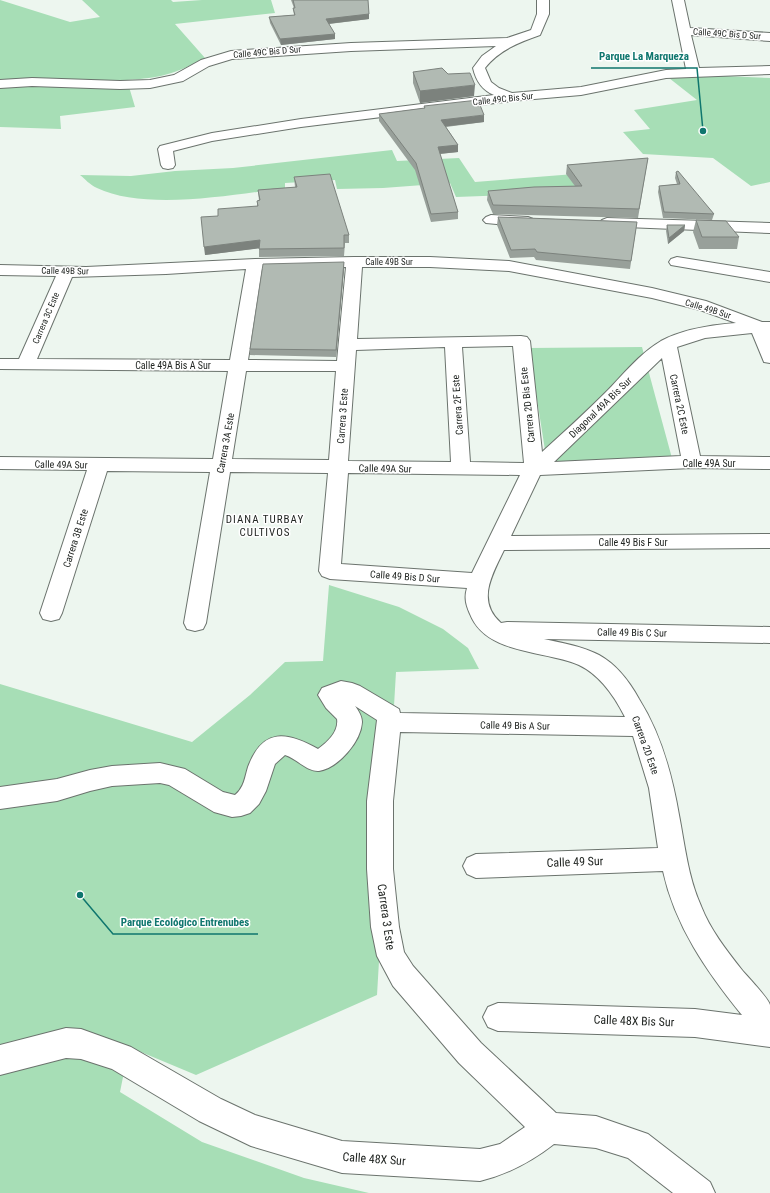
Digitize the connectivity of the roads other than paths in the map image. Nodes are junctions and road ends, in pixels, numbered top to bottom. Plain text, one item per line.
1 (543, 0) edge
2 (678, 0) edge
3 (685, 31) junction
4 (770, 37) edge
5 (509, 42) junction
6 (770, 70) edge
7 (693, 72) junction
8 (0, 84) edge
9 (512, 97) junction
10 (168, 165) dead end
11 (491, 220) dead end
12 (539, 222) edge
13 (592, 223) edge
14 (770, 228) edge
15 (354, 262) junction
16 (677, 262) dead end
17 (255, 264) junction
18 (0, 270) edge
19 (66, 271) junction
20 (770, 277) edge
21 (765, 328) edge
22 (453, 342) junction
23 (347, 345) junction
24 (668, 345) junction
25 (770, 358) edge
26 (0, 364) edge
27 (26, 364) junction
28 (238, 365) junction
29 (345, 366) junction
30 (692, 462) junction
31 (0, 463) edge
32 (770, 463) edge
33 (99, 464) junction
34 (221, 466) junction
35 (338, 467) junction
36 (461, 468) junction
37 (534, 469) junction
38 (770, 541) edge
39 (497, 543) junction
40 (330, 571) joint
41 (480, 581) junction
42 (51, 612) dead end
43 (195, 623) dead end
44 (494, 630) junction
45 (770, 635) edge
46 (389, 719) junction
47 (642, 727) junction
48 (0, 798) edge
49 (673, 859) junction
50 (476, 866) dead end
51 (498, 1017) dead end
52 (770, 1026) edge
53 (770, 1033) edge
54 (0, 1060) edge
55 (549, 1128) junction
56 (699, 1193) edge

1 - 5 street
2 - 3 street
3 - 4 street, Calle 49C Bis D Sur
3 - 7 street
5 - 8 street, Calle 49C Bis D Sur
5 - 9 street
6 - 7 street, Calle 49C Bis Sur
7 - 9 street, Calle 49C Bis Sur
9 - 10 street, Calle 49C Bis Sur
11 - 12 street
13 - 14 street
15 - 17 street, Calle 49B Sur
15 - 21 street, Calle 49B Sur
15 - 23 street, Carrera 3 Este
16 - 20 street
17 - 19 street, Calle 49B Sur
17 - 28 street, Carrera 3A Este
18 - 19 street, Calle 49B Sur
19 - 27 street, Carrera 3C Este
21 - 24 street, Diagonal 49A Bis Sur
21 - 25 street
22 - 23 street
22 - 36 street, Carrera 2F Este
22 - 37 street, Carrera 2D Bis Este
23 - 29 street, Carrera 3 Este
24 - 30 street, Carrera 2C Este
24 - 37 street, Diagonal 49A Bis Sur
26 - 27 street, Calle 49A Bis A Sur
27 - 28 street, Calle 49A Bis A Sur
28 - 29 street, Calle 49A Bis A Sur
28 - 34 street, Carrera 3A Este
29 - 35 street, Carrera 3 Este
30 - 32 street, Calle 49A Sur
30 - 37 street, Calle 49A Sur
31 - 33 street, Calle 49A Sur
33 - 34 street, Calle 49A Sur
33 - 42 street, Carrera 3B Este
34 - 35 street, Calle 49A Sur
34 - 43 street, Carrera 3A Este
35 - 36 street, Calle 49A Sur
35 - 40 street, Carrera 3 Este
36 - 37 street, Calle 49A Sur
37 - 39 street, Carrera 2D Este
38 - 39 street, Calle 49 Bis F Sur
39 - 41 street, Carrera 2D Este
40 - 41 street, Calle 49 Bis D Sur
41 - 44 street, Carrera 2D Este
44 - 45 street, Calle 49 Bis C Sur
44 - 47 street, Carrera 2D Este
46 - 47 street, Calle 49 Bis A Sur
46 - 48 street
46 - 55 street, Carrera 3 Este
47 - 49 street, Carrera 2D Este
49 - 50 street, Calle 49 Sur
49 - 52 street, Carrera 2D Este
51 - 53 street, Calle 48X Bis Sur
54 - 55 street, Calle 48X Sur
55 - 56 street

